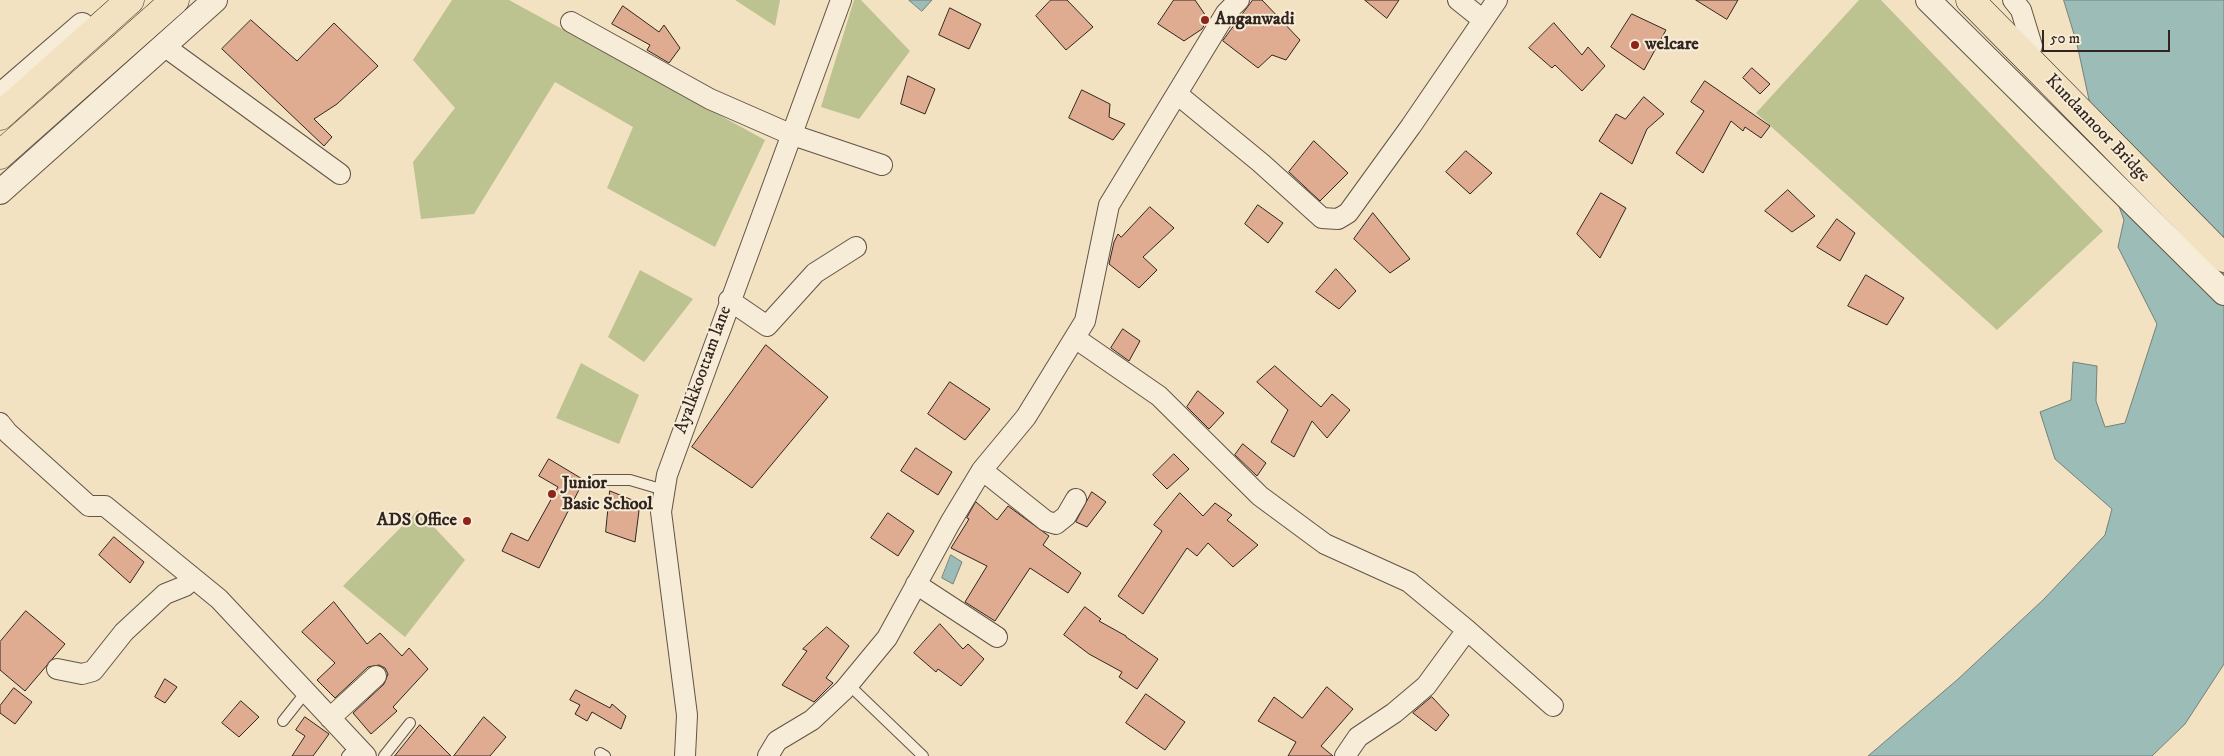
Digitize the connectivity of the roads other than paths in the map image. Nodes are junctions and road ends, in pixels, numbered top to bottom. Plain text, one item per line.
1 (110, 0) edge
2 (130, 0) edge
3 (175, 0) edge
4 (215, 0) edge
5 (840, 0) edge
6 (1239, 0) edge
7 (1458, 0) edge
8 (1497, 0) edge
9 (1928, 0) edge
10 (1970, 0) edge
11 (2013, 0) edge
12 (1483, 20) junction
13 (571, 22) dead end
14 (164, 46) junction
15 (2032, 46) dead end
16 (1178, 94) junction
17 (0, 96) edge
18 (0, 116) edge
19 (790, 134) junction
20 (0, 156) edge
21 (882, 164) dead end
22 (340, 174) dead end
23 (0, 192) edge
24 (856, 247) dead end
25 (2224, 258) edge
26 (2224, 293) edge
27 (729, 300) junction
28 (1075, 338) junction
29 (0, 424) edge
30 (982, 470) junction
31 (596, 480) dead end
32 (664, 490) junction
33 (1076, 499) dead end
34 (193, 578) junction
35 (916, 584) junction
36 (1467, 630) junction
37 (997, 637) dead end
38 (57, 668) dead end
39 (376, 676) dead end
40 (848, 684) junction
41 (306, 692) junction
42 (1553, 706) dead end
43 (330, 718) junction
44 (283, 721) dead end
45 (410, 723) dead end
46 (357, 753) edge
47 (384, 756) edge
48 (685, 756) edge
49 (768, 756) edge
50 (923, 756) edge
51 (1345, 756) edge

1 - 17 street
2 - 18 highway
3 - 20 highway
4 - 14 street
5 - 19 street, Ayalkkoottam lane
6 - 16 street
7 - 12 street
8 - 12 street
9 - 26 street
10 - 25 highway, Kundannoor Bridge
11 - 15 street
12 - 16 street
13 - 19 street
14 - 22 street
14 - 23 street
16 - 28 street
19 - 21 street
19 - 27 street, Ayalkkoottam lane
24 - 27 street
27 - 32 street, Ayalkkoottam lane
28 - 30 street
28 - 36 street
29 - 34 street
30 - 33 street
30 - 35 street
31 - 32 lane
32 - 48 street, Ayalkkoottam lane
34 - 38 street
34 - 41 street
35 - 37 street
35 - 40 street
36 - 42 street
36 - 51 street
39 - 43 street
40 - 49 street
40 - 50 lane
41 - 43 street
41 - 44 lane
43 - 46 street
45 - 47 lane

